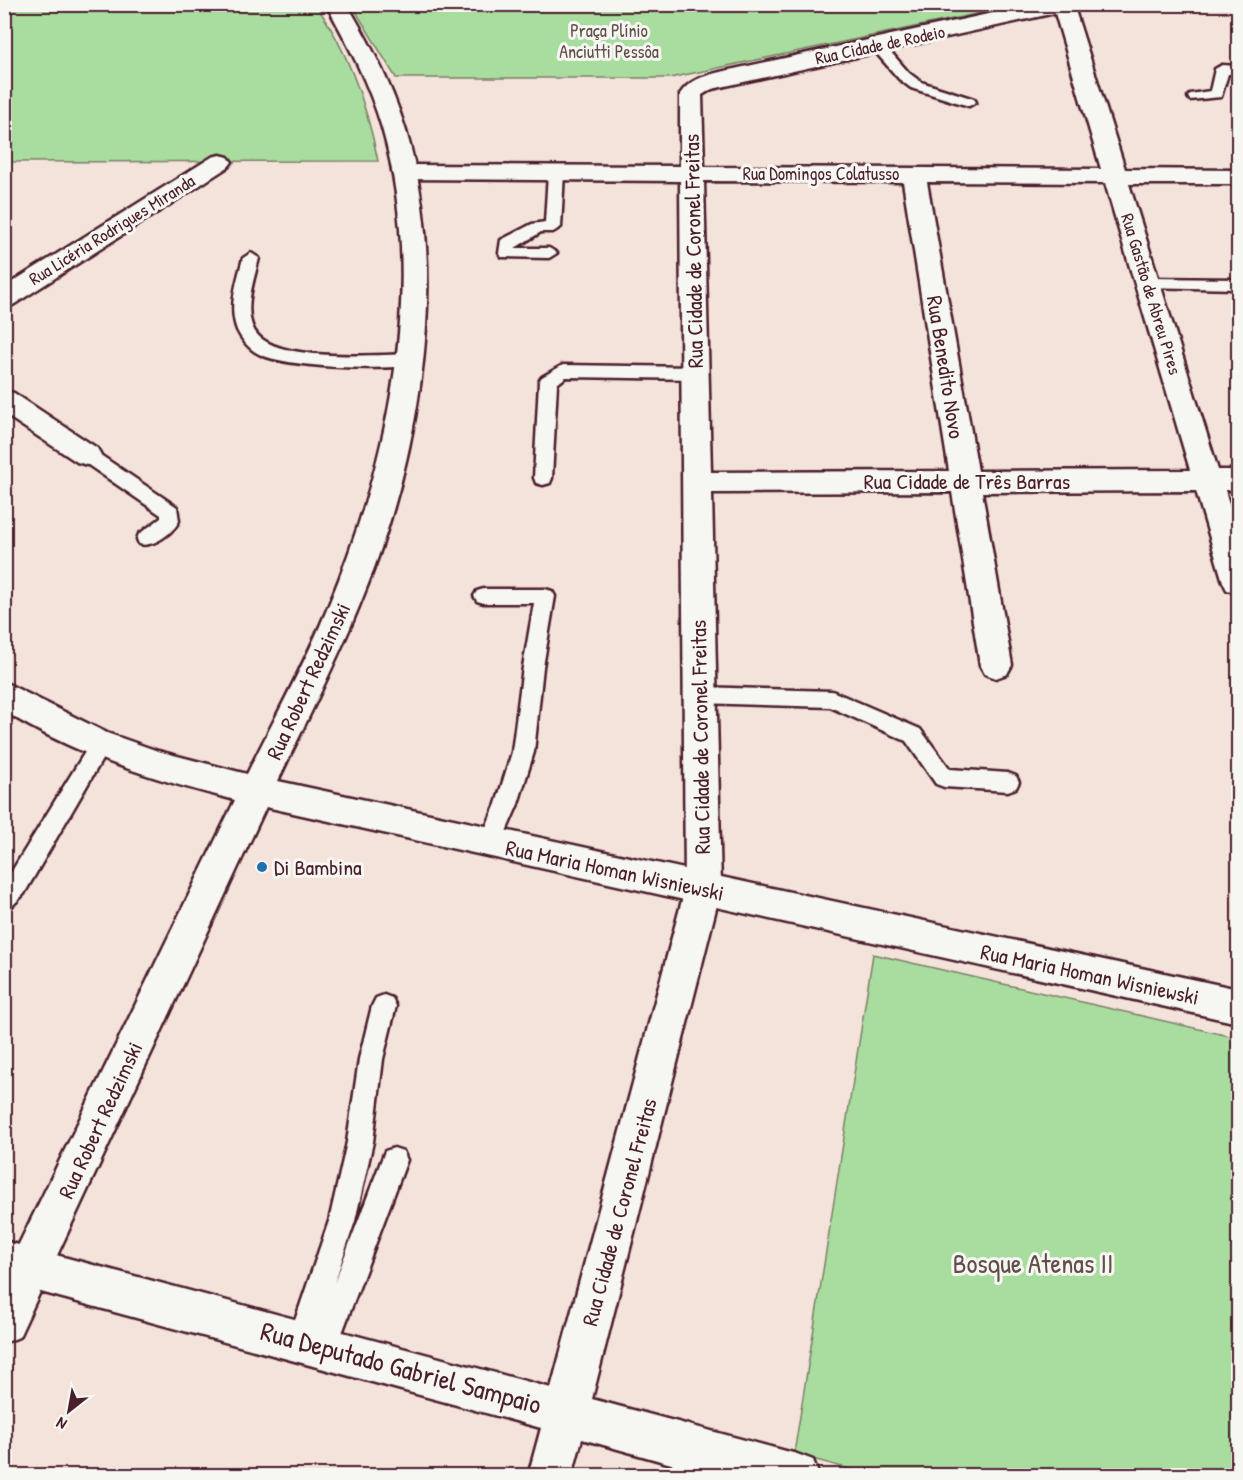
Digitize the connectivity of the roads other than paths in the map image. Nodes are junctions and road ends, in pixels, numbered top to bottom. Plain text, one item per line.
1 (336, 4) edge
2 (1064, 5) edge
3 (877, 45) junction
4 (1239, 70) edge
5 (695, 89) joint
6 (1195, 97) dead end
7 (969, 102) dead end
8 (220, 162) dead end
9 (404, 172) junction
10 (556, 173) junction
11 (691, 174) junction
12 (914, 175) junction
13 (1115, 176) junction
14 (1239, 177) edge
15 (549, 254) dead end
16 (251, 258) dead end
17 (1147, 283) junction
18 (1239, 284) edge
19 (4, 299) edge
20 (408, 360) junction
21 (695, 373) junction
22 (4, 400) edge
23 (87, 455) joint
24 (543, 478) dead end
25 (1208, 480) junction
26 (1239, 480) edge
27 (965, 482) junction
28 (696, 483) junction
29 (146, 539) dead end
30 (1239, 582) edge
31 (484, 596) dead end
32 (996, 665) dead end
33 (4, 695) edge
34 (700, 695) junction
35 (100, 745) junction
36 (1008, 782) dead end
37 (257, 791) junction
38 (490, 843) junction
39 (703, 889) junction
40 (4, 899) edge
41 (384, 1006) dead end
42 (1239, 1006) edge
43 (394, 1160) dead end
44 (17, 1264) edge
45 (4, 1322) edge
46 (312, 1344) junction
47 (566, 1413) junction
48 (550, 1476) edge
49 (797, 1476) edge

1 - 9 street, Rua Robert Redzimski
2 - 3 street, Rua Cidade de Rodeio
2 - 13 street, Rua Gastão de Abreu Pires
3 - 5 street, Rua Cidade de Rodeio
3 - 7 lane
4 - 6 lane
5 - 11 street, Rua Cidade de Coronel Freitas
8 - 19 street, Rua Licéria Rodrigues Miranda
9 - 10 street, Rua Domingos Colatusso
9 - 20 street, Rua Robert Redzimski
10 - 11 street, Rua Domingos Colatusso
10 - 15 lane
11 - 12 street, Rua Domingos Colatusso
11 - 21 street, Rua Cidade de Coronel Freitas
12 - 13 street, Rua Domingos Colatusso
12 - 27 street, Rua Benedito Novo
13 - 14 street, Rua Domingos Colatusso
13 - 17 street, Rua Gastão de Abreu Pires
16 - 20 lane
17 - 18 lane
17 - 25 street, Rua Gastão de Abreu Pires
20 - 37 street, Rua Robert Redzimski
21 - 24 lane
21 - 28 street, Rua Cidade de Coronel Freitas
22 - 23 street
23 - 29 lane
25 - 26 street, Rua Cidade de Três Barras
25 - 27 street, Rua Cidade de Três Barras
25 - 30 street, Rua Gastão de Abreu Pires
27 - 28 street, Rua Cidade de Três Barras
27 - 32 street, Rua Benedito Novo
28 - 34 street, Rua Cidade de Coronel Freitas
31 - 38 lane
33 - 35 street, Rua Maria Homan Wisniewski
34 - 36 lane
34 - 39 street, Rua Cidade de Coronel Freitas
35 - 37 street, Rua Maria Homan Wisniewski
35 - 40 lane
37 - 38 street, Rua Maria Homan Wisniewski
37 - 44 street, Rua Robert Redzimski
38 - 39 street, Rua Maria Homan Wisniewski
39 - 42 street, Rua Maria Homan Wisniewski
39 - 47 street, Rua Cidade de Coronel Freitas
41 - 46 lane
43 - 46 lane
44 - 45 street, Rua Robert Redzimski
44 - 46 street, Rua Deputado Gabriel Sampaio
46 - 47 street, Rua Deputado Gabriel Sampaio
47 - 48 street, Rua Cidade de Coronel Freitas
47 - 49 street, Rua Deputado Gabriel Sampaio

